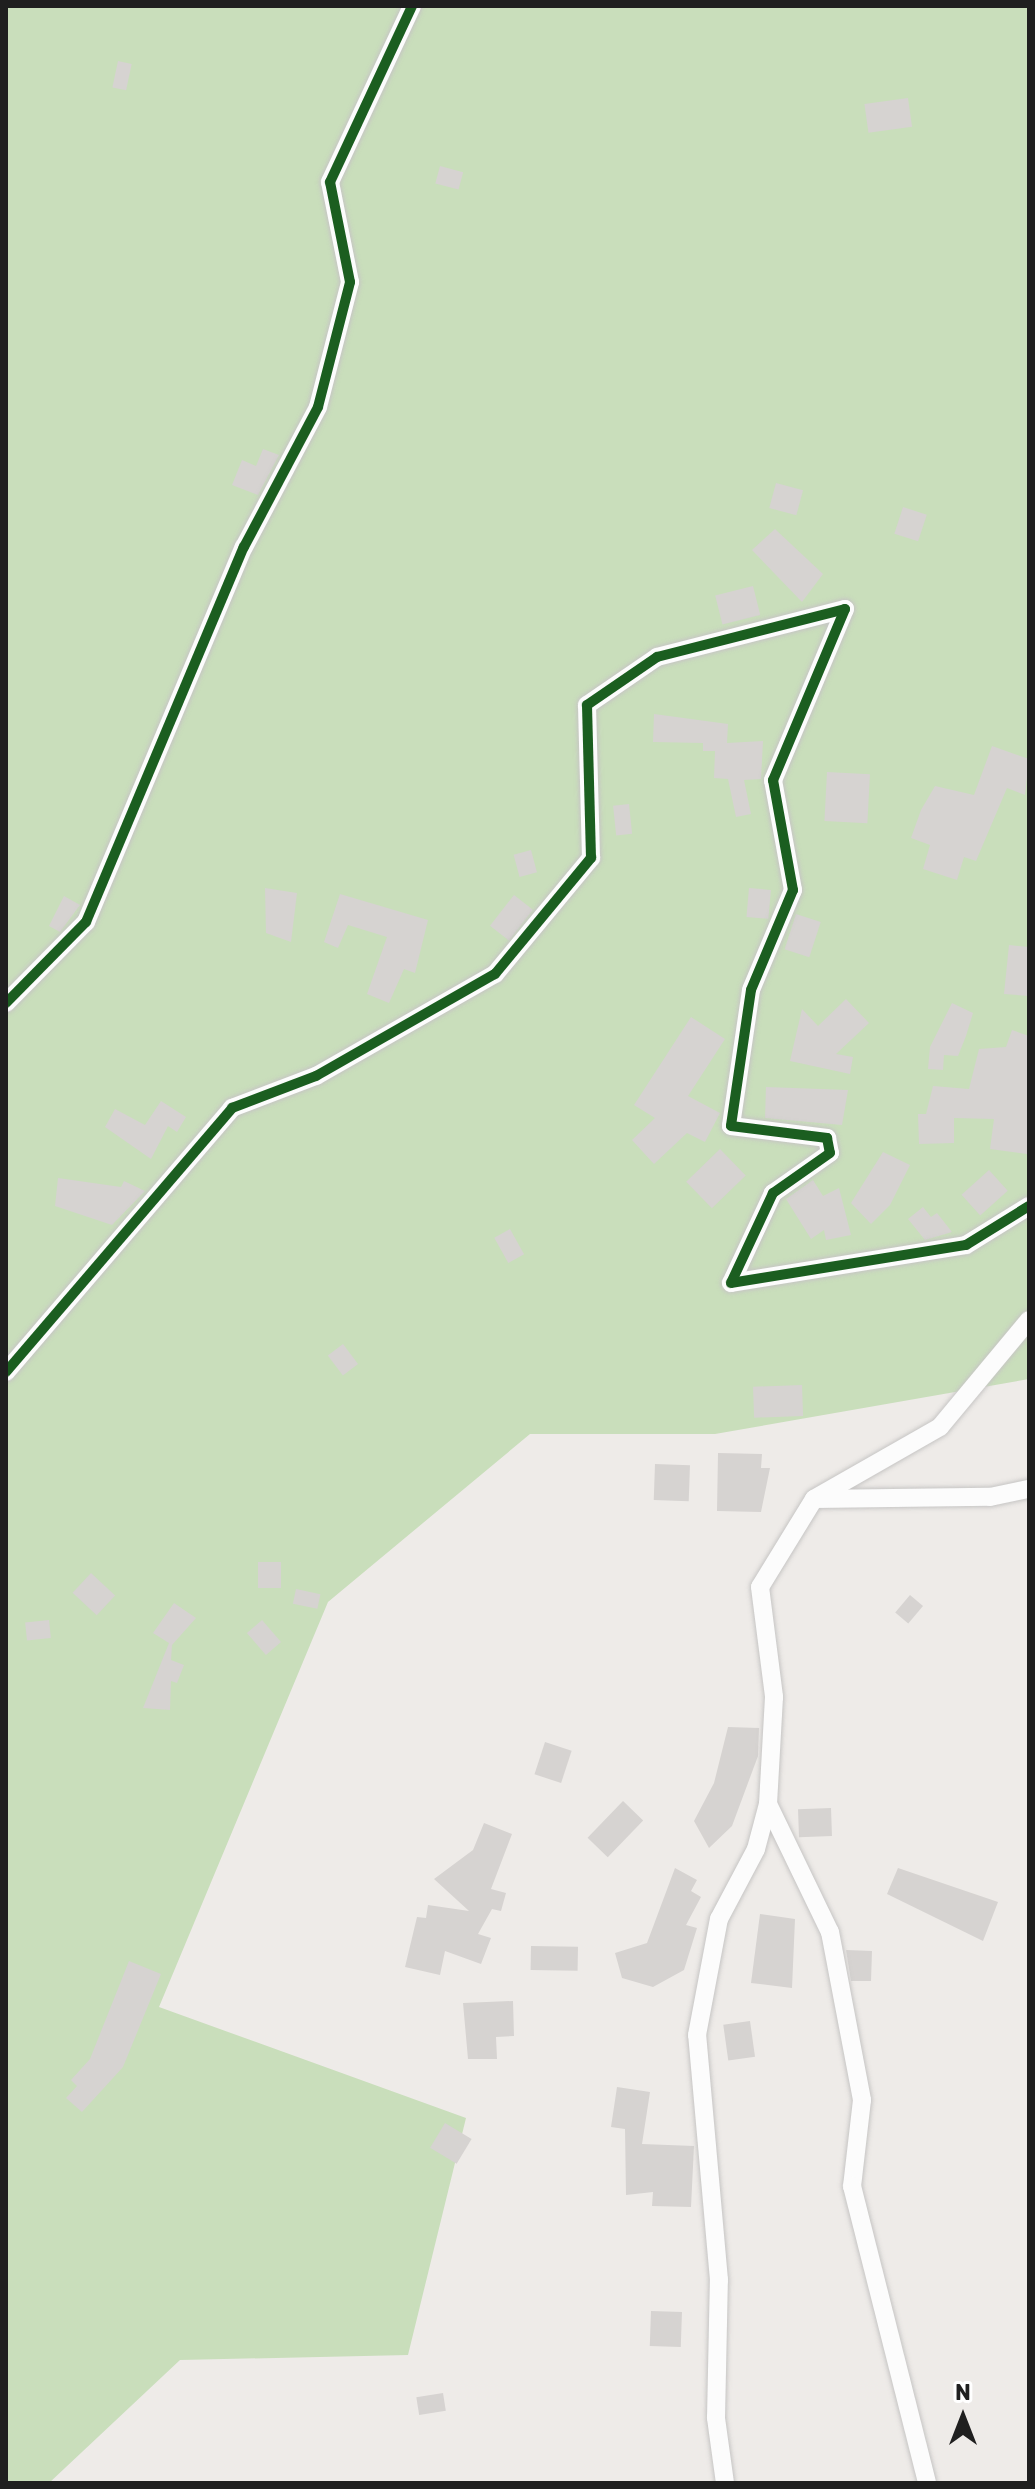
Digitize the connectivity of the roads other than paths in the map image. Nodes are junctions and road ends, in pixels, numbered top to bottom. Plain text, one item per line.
1 (412, 6) edge
2 (6, 1003) edge
3 (1029, 1206) edge
4 (1029, 1320) edge
5 (6, 1372) edge
6 (1029, 1489) edge
7 (814, 1499) junction
8 (768, 1804) junction
9 (725, 2483) edge
10 (927, 2483) edge

1 - 2 street
3 - 5 street
4 - 7 street
6 - 7 street
7 - 8 street
8 - 9 street
8 - 10 street

